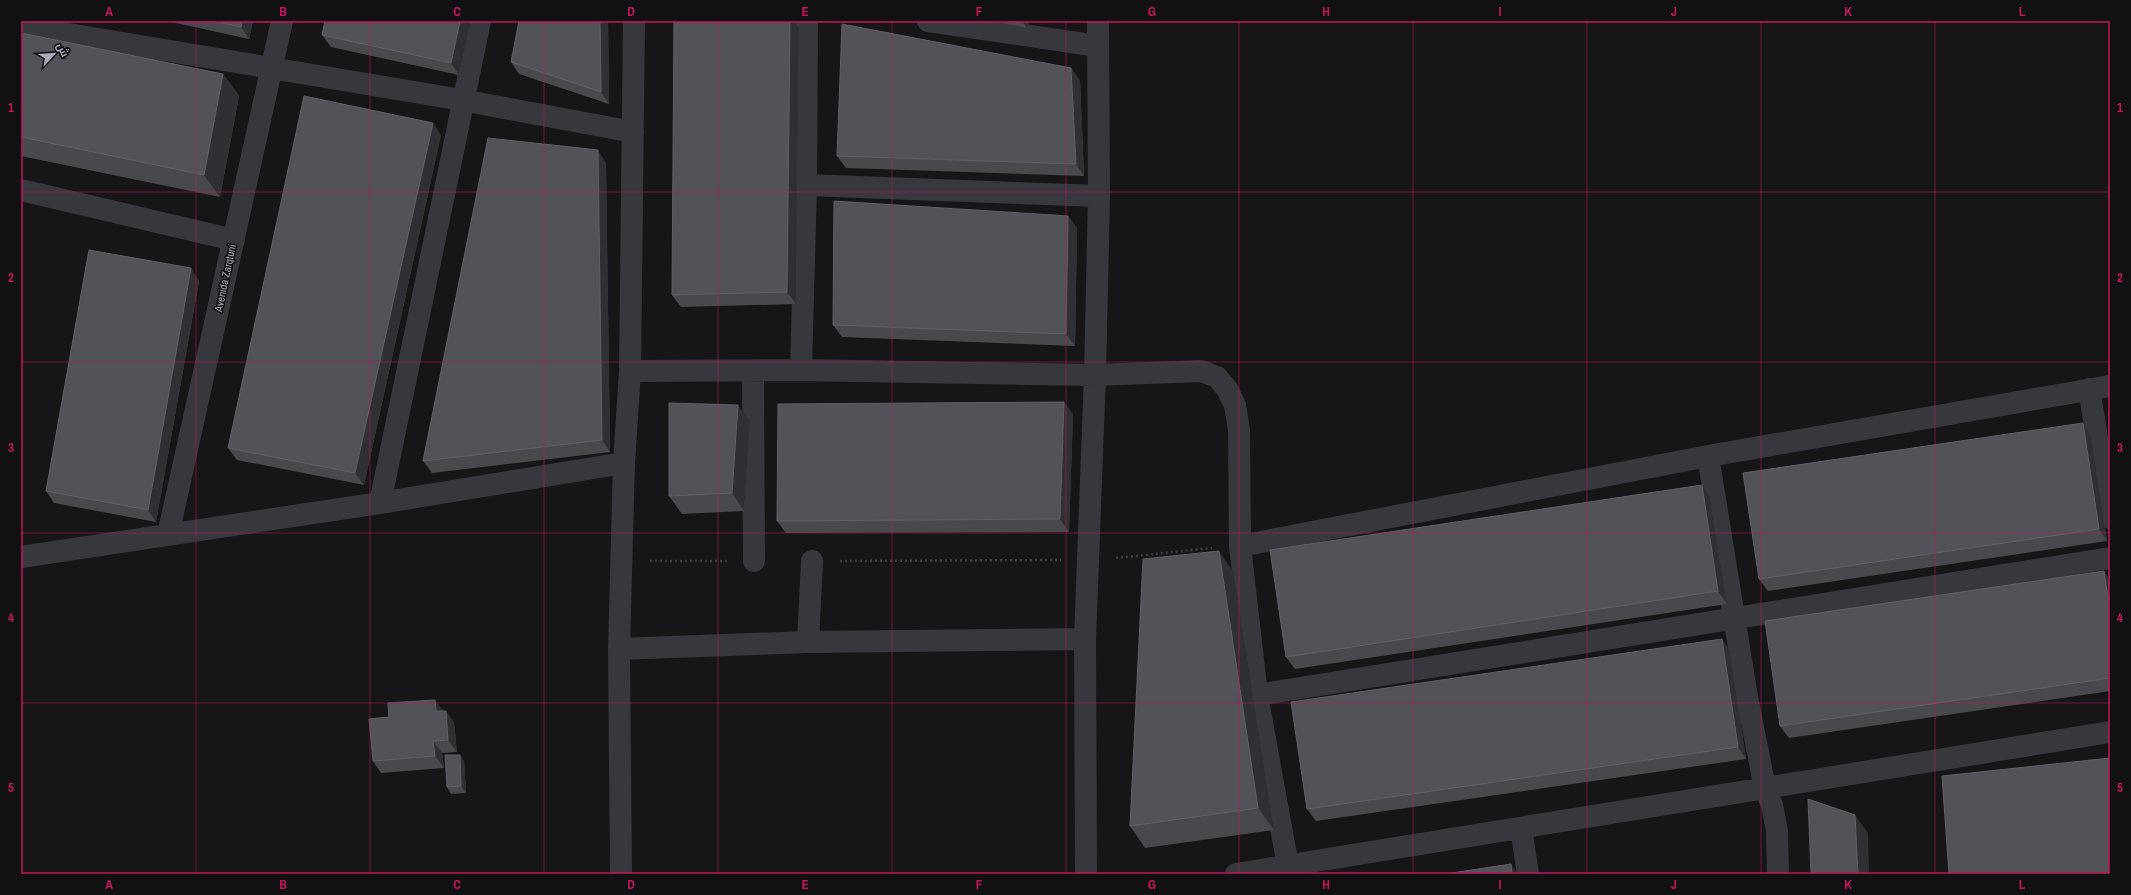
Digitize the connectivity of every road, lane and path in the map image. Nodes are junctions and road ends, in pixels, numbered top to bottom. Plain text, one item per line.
1 (282, 21) edge
2 (480, 21) edge
3 (634, 21) edge
4 (807, 21) edge
5 (928, 21) edge
6 (1098, 21) edge
7 (21, 26) edge
8 (76, 27) edge
9 (1098, 46) junction
10 (272, 69) junction
11 (462, 100) junction
12 (633, 132) junction
13 (806, 185) junction
14 (21, 190) edge
15 (1099, 196) junction
16 (234, 240) junction
17 (801, 370) junction
18 (630, 371) junction
19 (753, 372) junction
20 (1094, 376) junction
21 (2100, 388) edge
22 (1708, 456) junction
23 (624, 463) junction
24 (380, 503) junction
25 (2110, 518) edge
26 (168, 536) junction
27 (1240, 546) junction
28 (22, 554) edge
29 (2110, 558) edge
30 (621, 560) junction
31 (1089, 560) junction
32 (754, 561) joint
33 (812, 561) joint
34 (1736, 620) junction
35 (1085, 639) junction
36 (808, 642) junction
37 (619, 650) junction
38 (1257, 695) junction
39 (2110, 732) edge
40 (1765, 788) junction
41 (1521, 828) junction
42 (1288, 866) junction
43 (621, 874) edge
44 (1086, 874) edge
45 (1236, 874) edge
46 (1528, 874) edge
47 (1778, 874) edge

1 - 10 street, Avenida Zarqtuni
2 - 11 street
3 - 12 street
4 - 13 street
5 - 9 street
6 - 9 street
7 - 8 street
8 - 10 street
9 - 15 street
10 - 11 street
10 - 16 street, Avenida Zarqtuni
11 - 12 street
11 - 24 street
12 - 18 street
13 - 15 street
13 - 17 street
14 - 16 street
15 - 20 street
16 - 26 street, Avenida Zarqtuni
17 - 19 street
17 - 20 street
18 - 19 street
18 - 23 street
19 - 32 street
20 - 27 street
20 - 31 street
21 - 22 street
21 - 25 street
22 - 27 street
22 - 34 street
23 - 24 street
23 - 30 street
24 - 26 street
26 - 28 street
27 - 31 path
27 - 38 street
29 - 34 street
30 - 32 path
30 - 37 street
31 - 33 path
31 - 35 street
33 - 36 street
34 - 38 street
34 - 40 street
35 - 36 street
35 - 44 street
36 - 37 street
37 - 43 street
38 - 42 street
39 - 40 street
40 - 41 street
40 - 47 street
41 - 42 street
41 - 46 street
42 - 45 street

